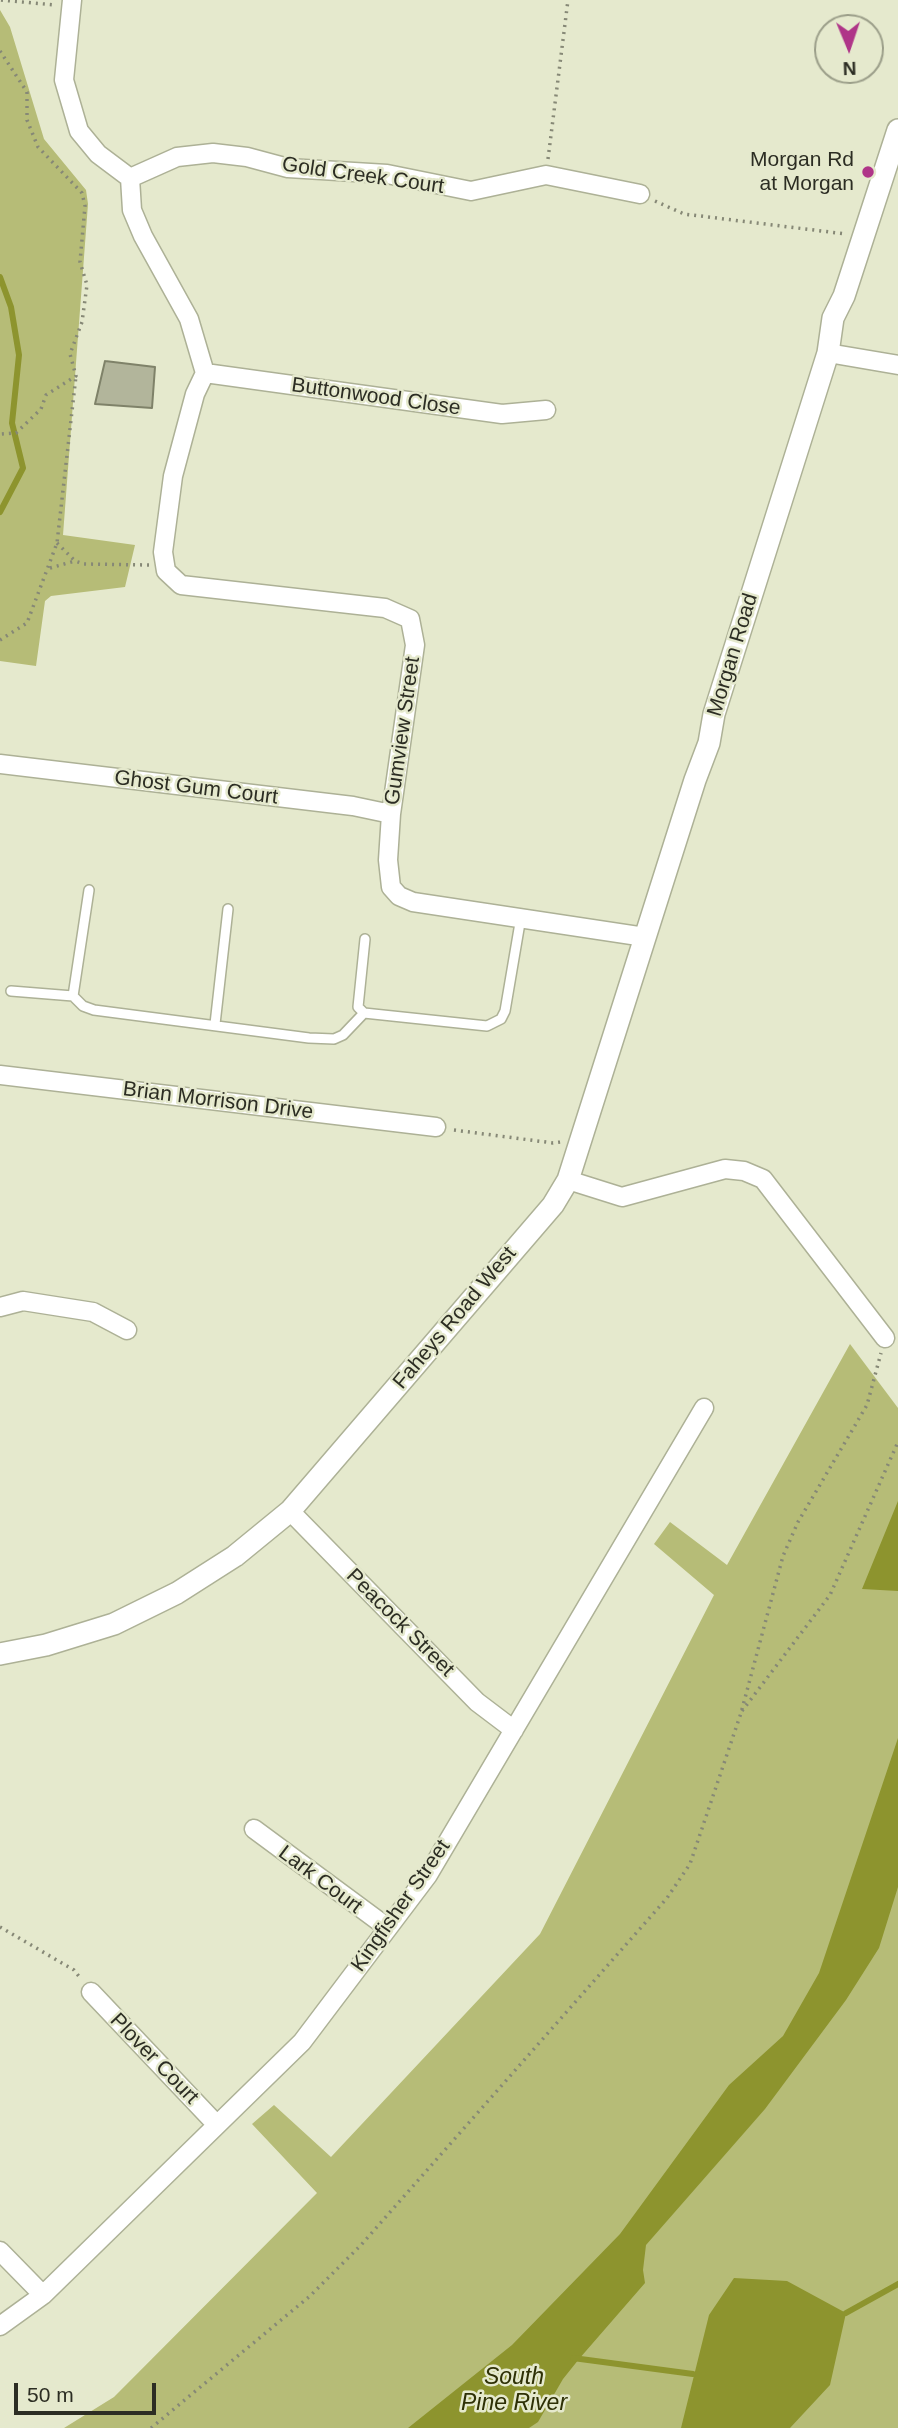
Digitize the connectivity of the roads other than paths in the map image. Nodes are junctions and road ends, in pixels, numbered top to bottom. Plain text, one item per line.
1 (64, 2) edge
2 (898, 130) edge
3 (130, 178) junction
4 (640, 194) road end
5 (828, 354) junction
6 (898, 365) edge
7 (205, 373) junction
8 (546, 410) dead end
9 (0, 764) edge
10 (391, 814) junction
11 (89, 890) dead end
12 (228, 909) dead end
13 (521, 917) junction
14 (645, 937) junction
15 (365, 939) dead end
16 (11, 991) dead end
17 (73, 996) junction
18 (364, 1013) junction
19 (215, 1024) junction
20 (0, 1075) edge
21 (436, 1127) road end
22 (569, 1180) junction
23 (0, 1307) edge
24 (127, 1330) dead end
25 (885, 1338) road end
26 (704, 1408) dead end
27 (290, 1511) junction
28 (0, 1654) edge
29 (514, 1730) junction
30 (254, 1829) dead end
31 (388, 1928) junction
32 (91, 1992) road end
33 (217, 2126) junction
34 (0, 2251) edge
35 (43, 2295) junction
36 (0, 2326) edge

1 - 3 street
2 - 5 street, Morgan Road
3 - 4 street, Gold Creek Court
3 - 7 street
5 - 6 street
5 - 14 street, Morgan Road
7 - 8 street, Buttonwood Close
7 - 10 street, Gumview Street
9 - 10 street, Ghost Gum Court
10 - 13 street, Gumview Street
11 - 17 lane
12 - 19 lane
13 - 14 street, Gumview Street
13 - 18 lane
14 - 22 street, Morgan Road
15 - 18 lane
16 - 17 lane
17 - 19 lane
18 - 19 lane
20 - 21 street, Brian Morrison Drive
22 - 25 street
22 - 27 street, Faheys Road West
23 - 24 street
26 - 29 street, Kingfisher Street
27 - 28 street, Faheys Road West
27 - 29 street, Peacock Street
29 - 31 street, Kingfisher Street
30 - 31 street, Lark Court
31 - 33 street, Kingfisher Street
32 - 33 street, Plover Court
33 - 35 street, Kingfisher Street
34 - 35 street
35 - 36 street, Kingfisher Street

